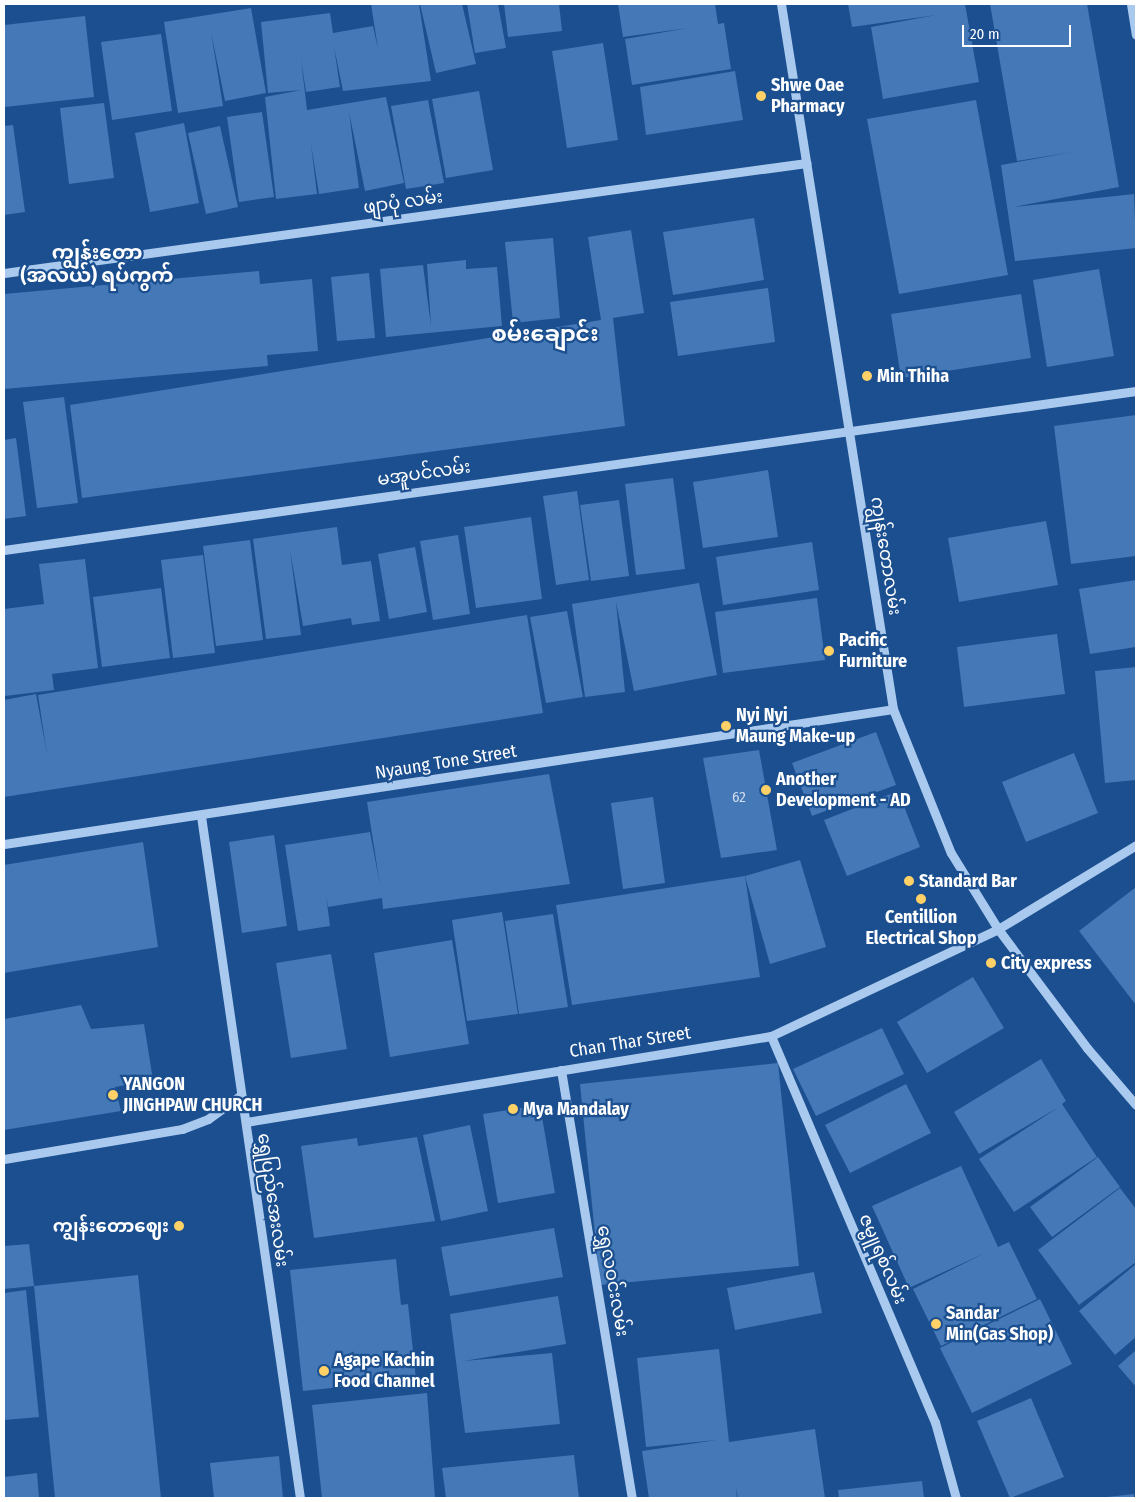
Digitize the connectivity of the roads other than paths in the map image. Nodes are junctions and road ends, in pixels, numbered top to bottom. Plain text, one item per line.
1 (781, 4) edge
2 (1131, 4) edge
3 (1136, 35) edge
4 (806, 163) junction
5 (4, 274) edge
6 (1136, 391) edge
7 (850, 428) junction
8 (4, 550) edge
9 (893, 709) junction
10 (202, 816) junction
11 (4, 844) edge
12 (1136, 845) edge
13 (998, 929) junction
14 (771, 1036) junction
15 (561, 1070) junction
16 (241, 1095) junction
17 (1136, 1105) edge
18 (246, 1122) junction
19 (4, 1159) edge
20 (300, 1498) edge
21 (632, 1498) edge
22 (956, 1498) edge

1 - 4 street, ကျွန်းတောလမ်း
2 - 3 street
4 - 5 street, ဖျာပုံ လမ်း
4 - 7 street, ကျွန်းတောလမ်း
6 - 7 street, မအူပင်လမ်း
7 - 8 street, မအူပင်လမ်း
7 - 9 street, ကျွန်းတောလမ်း
9 - 10 street, Nyaung Tone Street
9 - 13 street, ကျွန်းတောလမ်း
10 - 11 street, Nyaung Tone Street
10 - 16 street, ရွှေပြည်အေးလမ်း
12 - 13 street, Chan Thar Street
13 - 14 street, Chan Thar Street
13 - 17 street, ကျွန်းတောလမ်း
14 - 15 street, Chan Thar Street
14 - 22 street, ဇမ္ဗူရစ်လမ်း
15 - 18 street, Chan Thar Street
15 - 21 street, ရွှေလဝင်းလမ်း
16 - 18 street, ရွှေပြည်အေးလမ်း
16 - 19 street
18 - 20 street, ရွှေပြည်အေးလမ်း

